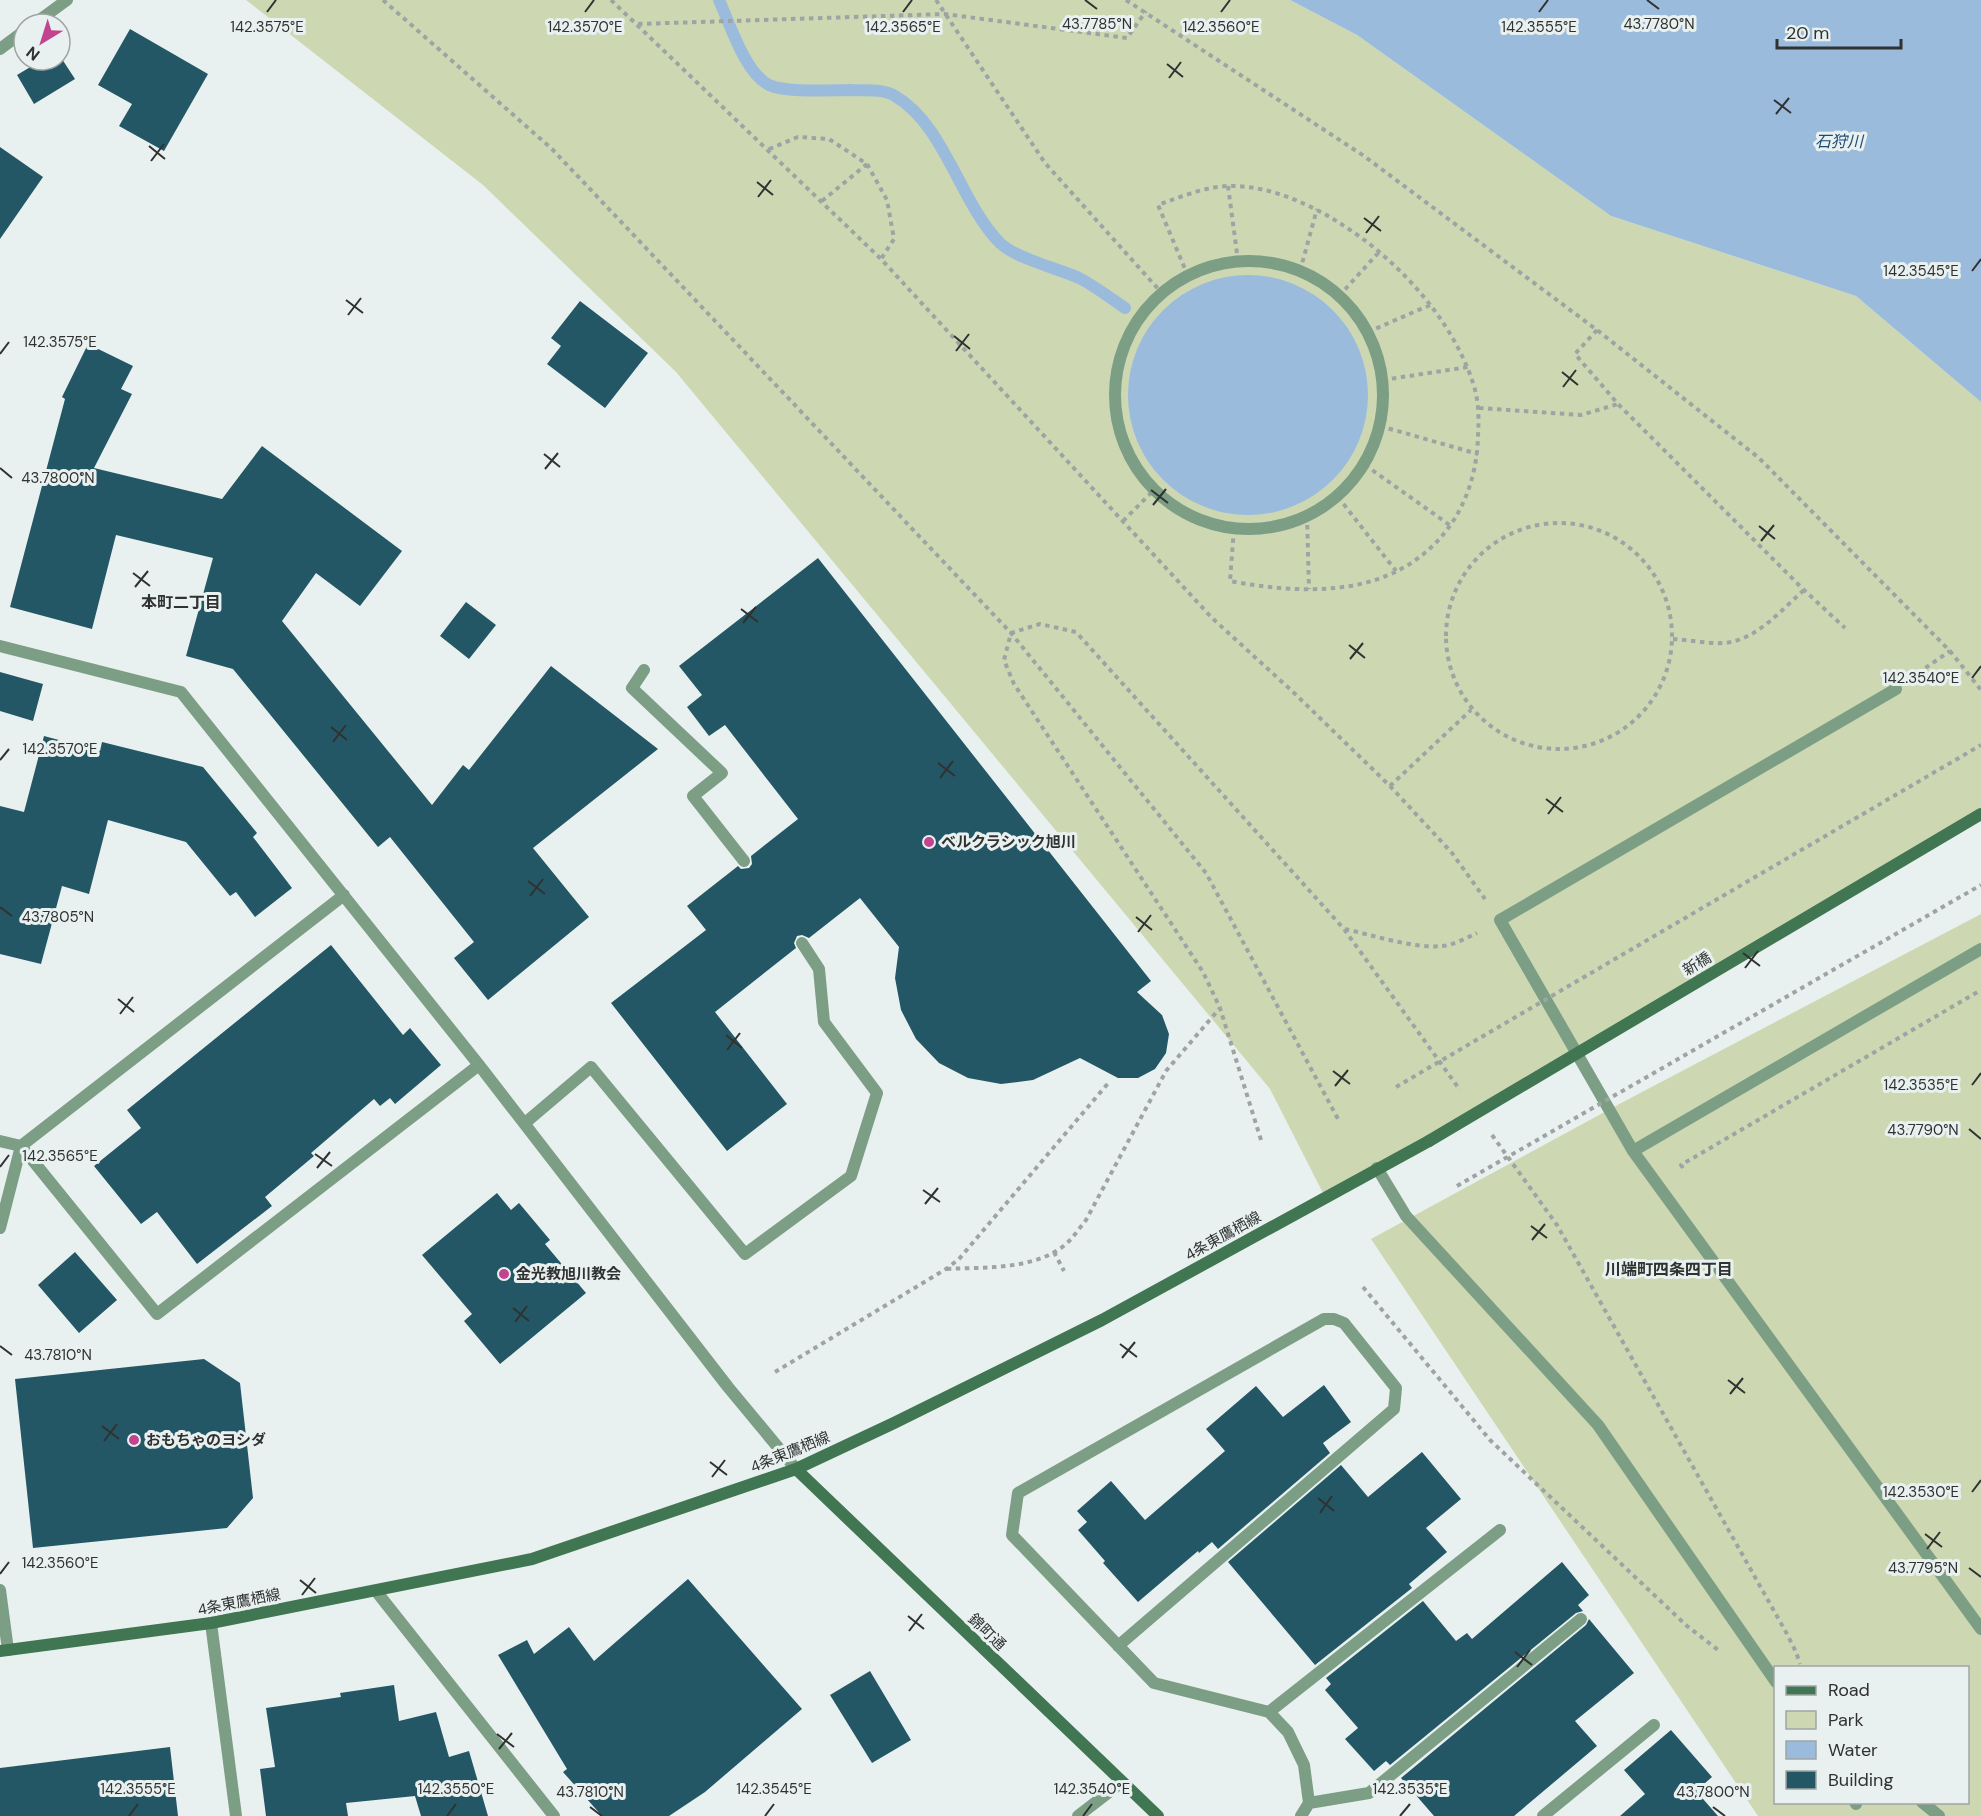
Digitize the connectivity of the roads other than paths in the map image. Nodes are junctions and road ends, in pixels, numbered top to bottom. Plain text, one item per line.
1 (66, 0) edge
2 (50, 12) edge
3 (1307, 516) joint
4 (0, 646) edge
5 (644, 670) dead end
6 (1896, 689) road end
7 (1981, 814) edge
8 (744, 861) dead end
9 (344, 895) junction
10 (802, 943) dead end
11 (1981, 949) edge
12 (479, 1065) junction
13 (525, 1123) junction
14 (1429, 1140) joint
15 (0, 1141) edge
16 (21, 1146) junction
17 (1633, 1151) junction
18 (1377, 1168) junction
19 (0, 1228) edge
20 (795, 1469) junction
21 (1500, 1530) dead end
22 (0, 1590) edge
23 (376, 1591) junction
24 (1581, 1619) dead end
25 (211, 1623) junction
26 (1981, 1629) edge
27 (1118, 1646) junction
28 (4, 1650) edge
29 (1774, 1679) edge
30 (1269, 1712) junction
31 (1654, 1725) dead end
32 (1122, 1782) junction
33 (1309, 1803) junction
34 (1923, 1804) edge
35 (236, 1816) edge
36 (554, 1816) edge
37 (1078, 1816) edge
38 (1158, 1816) edge
39 (1301, 1816) edge
40 (1543, 1816) edge
41 (1939, 1816) edge

1 - 2 street
3 - 3 street
4 - 9 street
5 - 8 street
6 - 17 street
7 - 14 street, 新橋, bridge
9 - 12 street
9 - 16 street
10 - 13 street
11 - 17 street
12 - 13 street
12 - 16 street
13 - 20 street
14 - 18 street, 4条東鷹栖線
15 - 16 street
16 - 19 street
17 - 26 street
18 - 20 street, 4条東鷹栖線
18 - 29 street
20 - 23 street, 4条東鷹栖線
20 - 32 street, 錦町通
21 - 30 street
22 - 28 street
23 - 25 street, 4条東鷹栖線
23 - 36 street
24 - 33 street
25 - 28 street, 4条東鷹栖線
25 - 35 street
27 - 27 street
27 - 30 street
30 - 33 street
31 - 40 street
32 - 37 street
32 - 38 street, 錦町通
33 - 39 street
34 - 41 street

